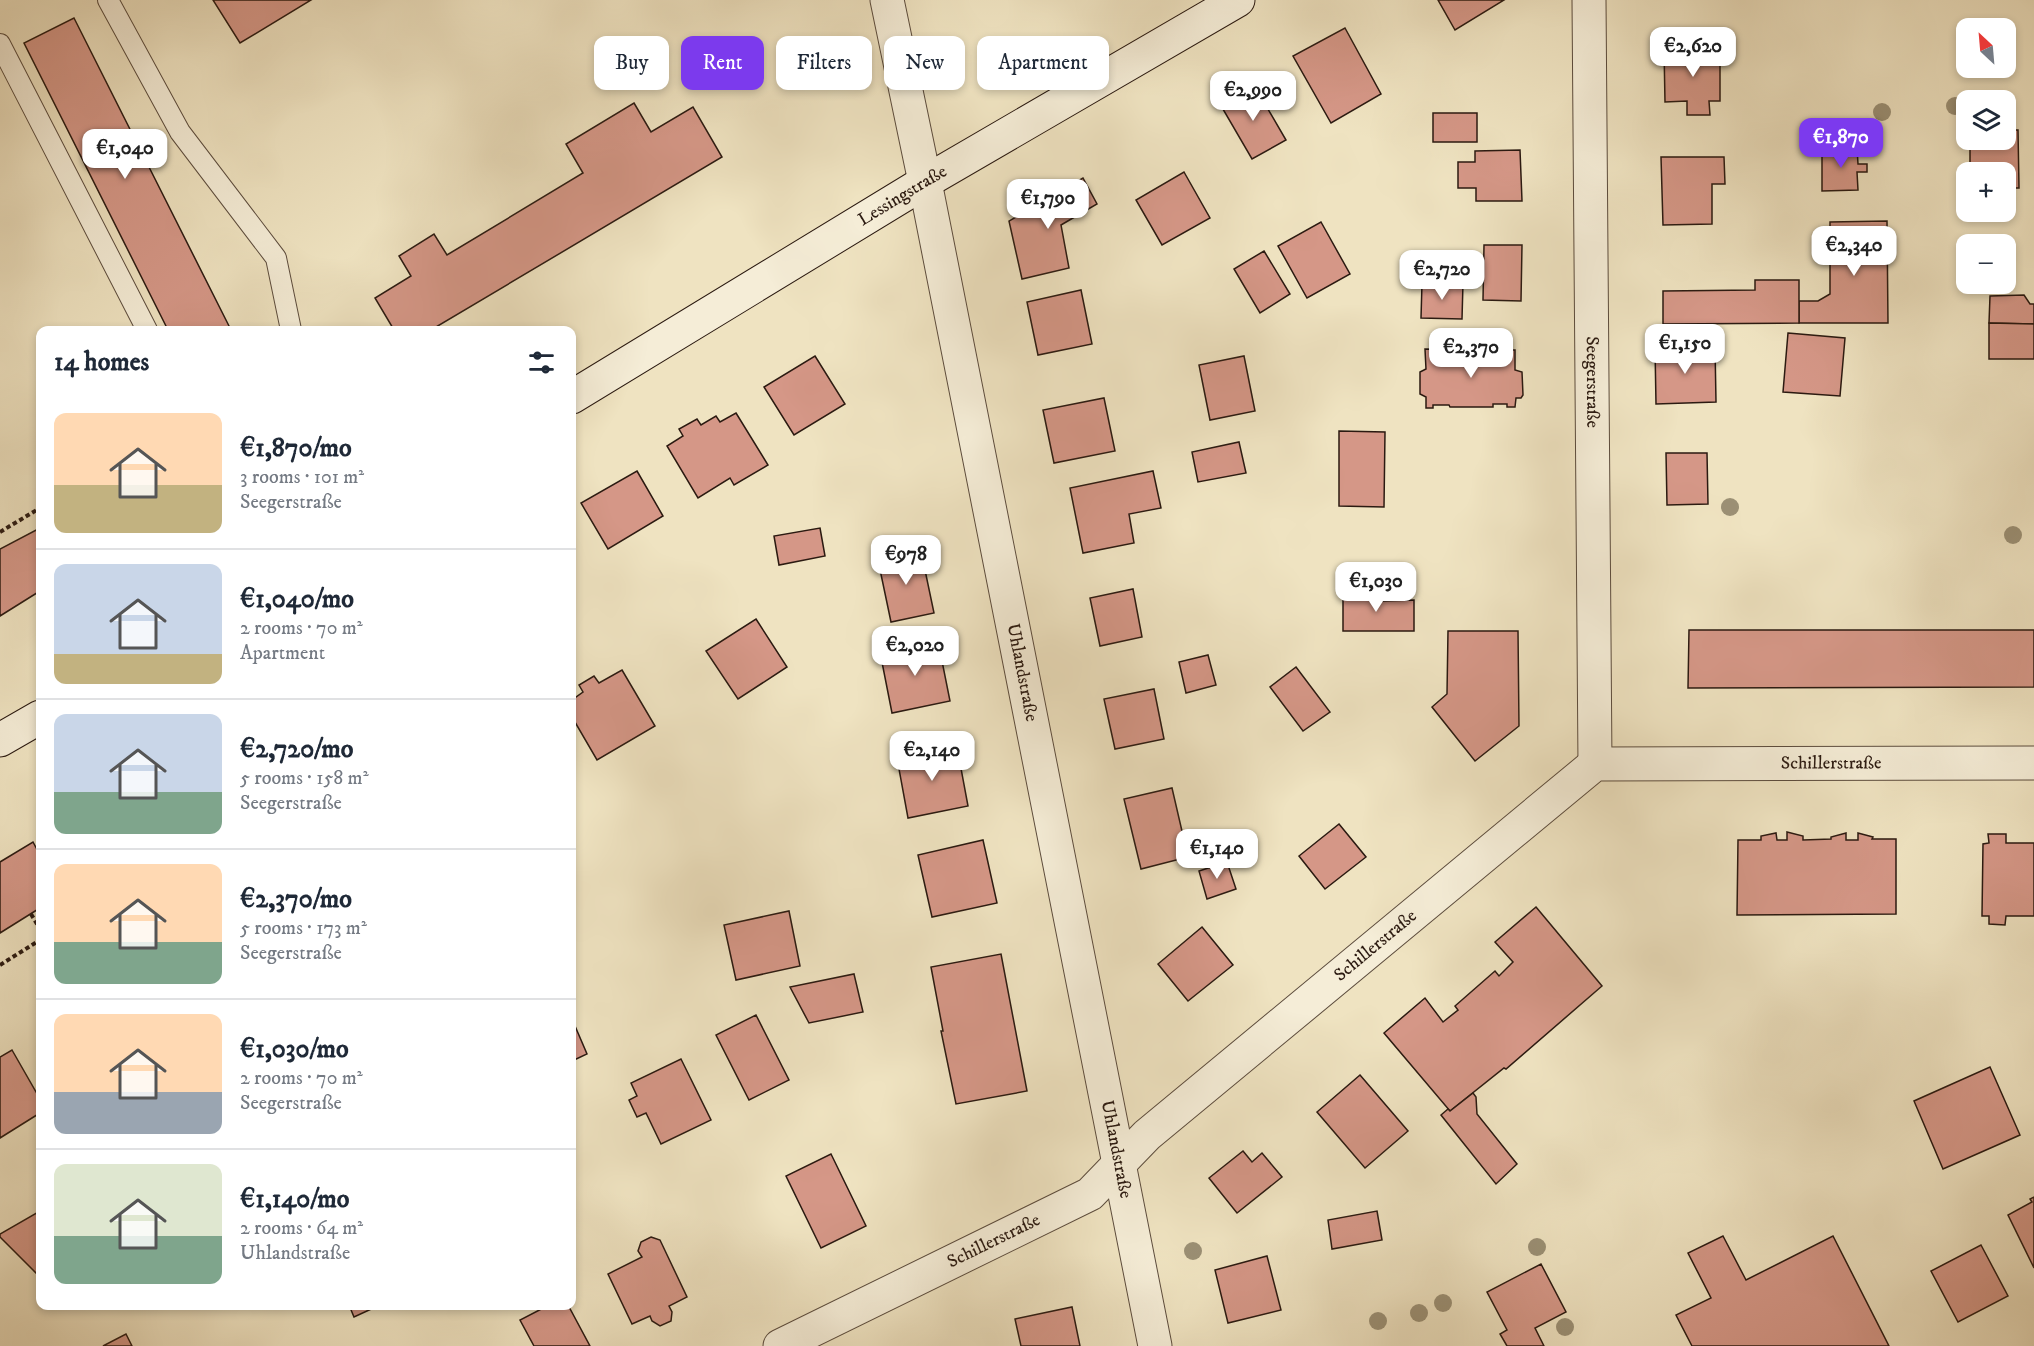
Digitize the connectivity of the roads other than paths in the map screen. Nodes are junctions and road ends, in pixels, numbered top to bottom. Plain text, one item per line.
1 (108, 0) edge
2 (887, 0) edge
3 (1238, 0) edge
4 (1589, 0) edge
5 (0, 44) edge
6 (925, 182) junction
7 (145, 326) edge
8 (290, 326) edge
9 (576, 395) edge
10 (36, 719) edge
11 (3, 731) edge
12 (2034, 763) edge
13 (1595, 764) junction
14 (1120, 1165) junction
15 (780, 1346) edge
16 (1155, 1346) edge

1 - 8 lane
2 - 6 street, Uhlandstraße
3 - 6 street, Lessingstraße
4 - 13 street, Seegerstraße
5 - 7 lane
6 - 9 street, Lessingstraße
6 - 14 street, Uhlandstraße
10 - 11 street
12 - 13 street, Schillerstraße
13 - 14 street, Schillerstraße
14 - 15 street, Schillerstraße
14 - 16 street, Uhlandstraße

